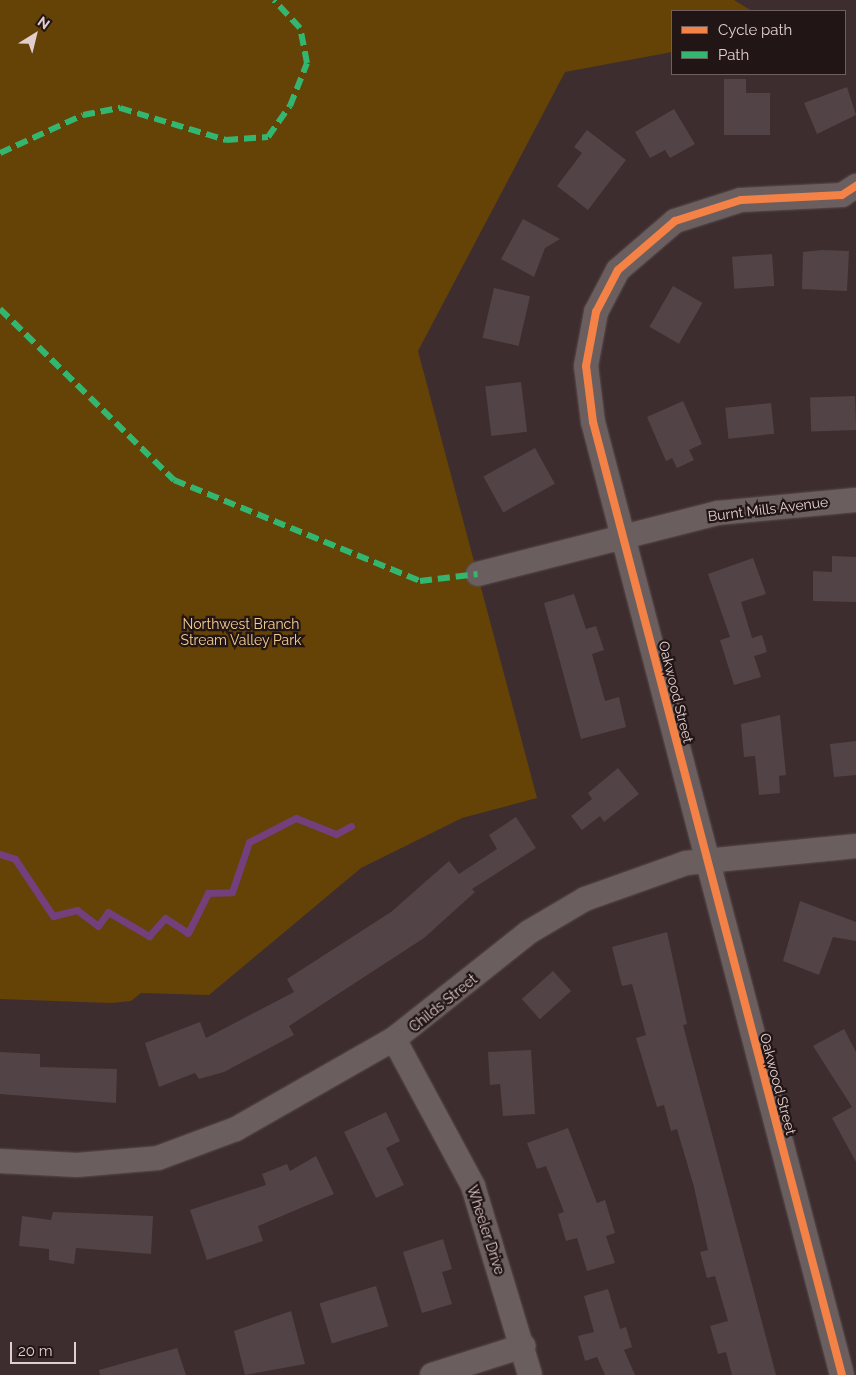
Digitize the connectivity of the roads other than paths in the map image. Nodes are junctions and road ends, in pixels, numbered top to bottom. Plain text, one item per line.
1 (856, 186) edge
2 (856, 500) edge
3 (623, 536) junction
4 (478, 574) dead end
5 (856, 846) edge
6 (707, 861) junction
7 (394, 1039) junction
8 (0, 1161) edge
9 (523, 1346) junction
10 (432, 1375) edge
11 (530, 1375) edge
12 (842, 1375) edge

1 - 3 street, Oakwood Street
2 - 3 street, Burnt Mills Avenue
3 - 4 street, Burnt Mills Avenue
3 - 6 street, Oakwood Street
5 - 6 street, Childs Street
6 - 7 street, Childs Street
6 - 12 street, Oakwood Street
7 - 8 street, Childs Street
7 - 9 street, Wheeler Drive
9 - 10 street
9 - 11 street, Wheeler Drive

